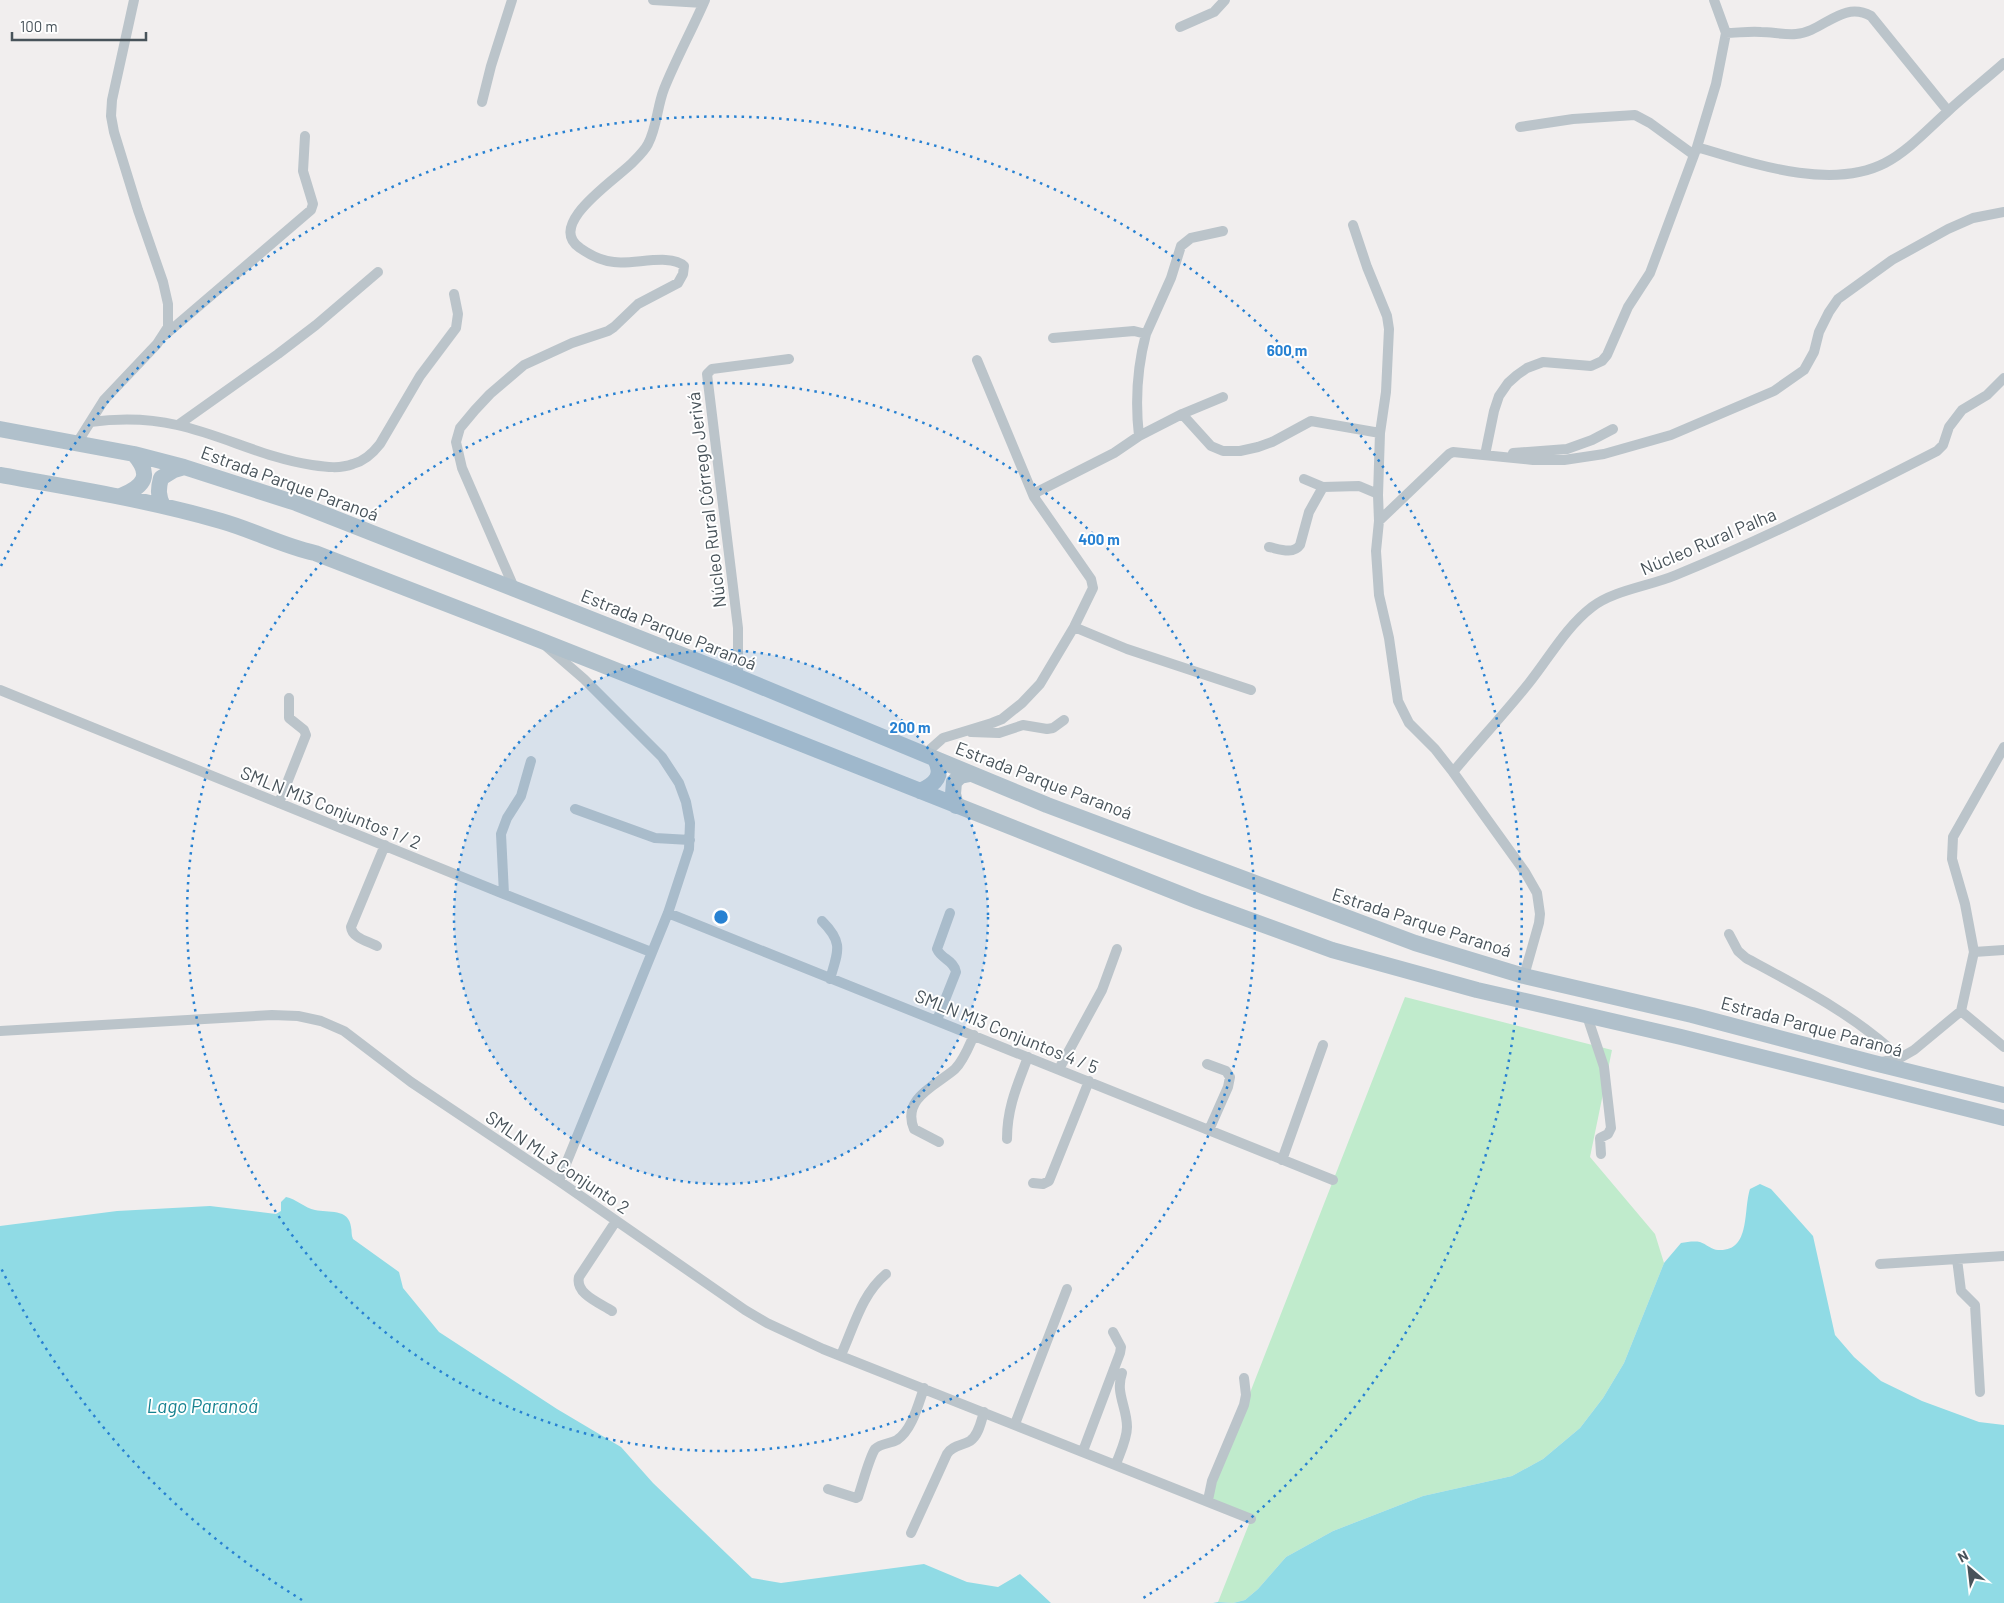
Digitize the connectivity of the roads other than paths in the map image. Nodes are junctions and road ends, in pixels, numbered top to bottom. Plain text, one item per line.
1 (134, 0) edge
2 (512, 0) edge
3 (653, 0) edge
4 (1225, 0) edge
5 (1714, 0) edge
6 (704, 2) edge
7 (1180, 26) dead end
8 (1726, 33) junction
9 (2004, 63) edge
10 (482, 102) dead end
11 (1948, 111) junction
12 (1520, 127) dead end
13 (305, 136) dead end
14 (1695, 151) junction
15 (2004, 212) edge
16 (1353, 225) dead end
17 (1223, 231) dead end
18 (378, 272) dead end
19 (454, 294) dead end
20 (1146, 334) junction
21 (164, 335) junction
22 (1053, 338) dead end
23 (789, 359) dead end
24 (977, 360) dead end
25 (2004, 378) edge
26 (1223, 397) dead end
27 (1182, 414) junction
28 (90, 422) junction
29 (178, 425) junction
30 (0, 429) edge
31 (1613, 429) dead end
32 (1380, 433) junction
33 (1138, 436) junction
34 (77, 443) junction
35 (134, 454) junction
36 (1485, 455) junction
37 (1502, 456) junction
38 (184, 467) junction
39 (0, 475) edge
40 (1304, 479) dead end
41 (1323, 487) junction
42 (1378, 494) junction
43 (121, 496) junction
44 (1034, 497) junction
45 (163, 506) junction
46 (1380, 521) junction
47 (1269, 547) dead end
48 (515, 590) junction
49 (1074, 627) junction
50 (537, 639) junction
51 (596, 663) junction
52 (738, 677) junction
53 (584, 679) junction
54 (0, 690) edge
55 (1251, 690) dead end
56 (289, 698) dead end
57 (1064, 720) dead end
58 (965, 731) junction
59 (2004, 747) edge
60 (930, 756) junction
61 (531, 761) dead end
62 (1452, 772) junction
63 (970, 774) junction
64 (920, 791) junction
65 (278, 803) junction
66 (956, 806) junction
67 (574, 809) dead end
68 (690, 840) junction
69 (385, 845) junction
70 (504, 894) junction
71 (950, 912) dead end
72 (668, 913) junction
73 (822, 921) dead end
74 (1729, 934) dead end
75 (376, 946) dead end
76 (1117, 949) dead end
77 (2004, 950) edge
78 (651, 952) junction
79 (1974, 952) junction
80 (1524, 976) junction
81 (830, 979) junction
82 (1961, 1011) junction
83 (1692, 1015) junction
84 (1587, 1016) junction
85 (936, 1020) junction
86 (0, 1031) edge
87 (974, 1035) junction
88 (1681, 1037) junction
89 (1323, 1045) dead end
90 (2004, 1047) edge
91 (1028, 1057) junction
92 (1900, 1058) junction
93 (1874, 1063) junction
94 (1207, 1064) dead end
95 (1059, 1069) junction
96 (1089, 1081) junction
97 (2004, 1095) edge
98 (2004, 1118) edge
99 (1209, 1130) junction
100 (1007, 1139) dead end
101 (939, 1142) dead end
102 (1602, 1154) dead end
103 (1282, 1160) junction
104 (1333, 1180) dead end
105 (559, 1181) junction
106 (1033, 1183) dead end
107 (616, 1222) junction
108 (2004, 1256) edge
109 (1957, 1259) junction
110 (1880, 1264) dead end
111 (886, 1274) dead end
112 (1067, 1289) dead end
113 (612, 1311) dead end
114 (1113, 1332) dead end
115 (840, 1355) junction
116 (1122, 1374) dead end
117 (1244, 1378) dead end
118 (924, 1388) junction
119 (1980, 1392) dead end
120 (984, 1412) junction
121 (1016, 1424) junction
122 (1083, 1451) junction
123 (1116, 1464) junction
124 (828, 1489) dead end
125 (1208, 1500) junction
126 (1251, 1519) dead end
127 (911, 1533) dead end

1 - 21 street
2 - 10 street
3 - 6 street
4 - 7 street
5 - 8 street
6 - 48 street
8 - 11 street
8 - 14 street
9 - 11 street
11 - 14 street
12 - 14 street
13 - 21 street
14 - 36 street
15 - 37 street
16 - 32 street
17 - 20 street
18 - 29 street
19 - 29 street
20 - 22 street
20 - 33 street
21 - 28 street
23 - 52 street, Núcleo Rural Córrego Jerivá
24 - 44 street
25 - 62 street, Núcleo Rural Palha
26 - 27 street
27 - 32 street
27 - 33 street
28 - 29 street
28 - 34 street
30 - 34 main road, Estrada Parque Paranoá
31 - 37 street
32 - 42 street
33 - 44 street
34 - 35 main road, Estrada Parque Paranoá
35 - 38 main road, Estrada Parque Paranoá
35 - 43 main road
36 - 37 street
36 - 46 street
38 - 45 main road
38 - 48 main road, Estrada Parque Paranoá
39 - 43 main road
40 - 41 street
41 - 42 street
41 - 47 street
42 - 46 street
43 - 45 main road
44 - 49 street
45 - 50 main road
46 - 62 street
48 - 52 main road, Estrada Parque Paranoá
49 - 55 street
49 - 58 street
50 - 51 main road
50 - 53 street
51 - 53 street
51 - 64 main road
52 - 60 main road, Estrada Parque Paranoá
53 - 68 street
54 - 65 street, SMLN MI3 Conjuntos 1 / 2
56 - 65 street
57 - 58 street
58 - 60 street
59 - 79 street
60 - 63 main road, Estrada Parque Paranoá
60 - 64 main road
61 - 70 street
62 - 80 street
63 - 66 main road
63 - 80 main road, Estrada Parque Paranoá
64 - 66 main road
65 - 69 street, SMLN MI3 Conjuntos 1 / 2
66 - 84 main road
67 - 68 street
68 - 72 street
69 - 70 street, SMLN MI3 Conjuntos 1 / 2
69 - 75 street
70 - 78 street, SMLN MI3 Conjuntos 1 / 2
71 - 85 street
72 - 78 street
72 - 81 street, SMLN MI3 Conjuntos 4 / 5
73 - 81 street
74 - 92 street
76 - 95 street
77 - 79 street
78 - 105 street
79 - 82 street
80 - 83 main road, Estrada Parque Paranoá
81 - 85 street, SMLN MI3 Conjuntos 4 / 5
82 - 90 street
82 - 92 street
83 - 88 main road
83 - 93 main road, Estrada Parque Paranoá
84 - 88 main road
84 - 102 street
85 - 87 street, SMLN MI3 Conjuntos 4 / 5
86 - 105 street, SMLN ML3 Conjunto 2
87 - 91 street, SMLN MI3 Conjuntos 4 / 5
87 - 101 street
88 - 98 main road
89 - 103 street
91 - 95 street, SMLN MI3 Conjuntos 4 / 5
91 - 100 street
92 - 93 street
93 - 97 main road, Estrada Parque Paranoá
94 - 99 street
95 - 96 street, SMLN MI3 Conjuntos 4 / 5
96 - 99 street, SMLN MI3 Conjuntos 4 / 5
96 - 106 street
99 - 103 street, SMLN MI3 Conjuntos 4 / 5
103 - 104 street, SMLN MI3 Conjuntos 4 / 5
105 - 107 street, SMLN ML3 Conjunto 2
107 - 113 street
107 - 115 street, SMLN ML3 Conjunto 2
108 - 109 street
109 - 110 street
109 - 119 street
111 - 115 street
112 - 121 street
114 - 122 street
115 - 118 street, SMLN ML3 Conjunto 2
116 - 123 street
117 - 125 street
118 - 120 street, SMLN ML3 Conjunto 2
118 - 124 street
120 - 121 street, SMLN ML3 Conjunto 2
120 - 127 street
121 - 122 street, SMLN ML3 Conjunto 2
122 - 123 street, SMLN ML3 Conjunto 2
123 - 125 street, SMLN ML3 Conjunto 2
125 - 126 street, SMLN ML3 Conjunto 2

